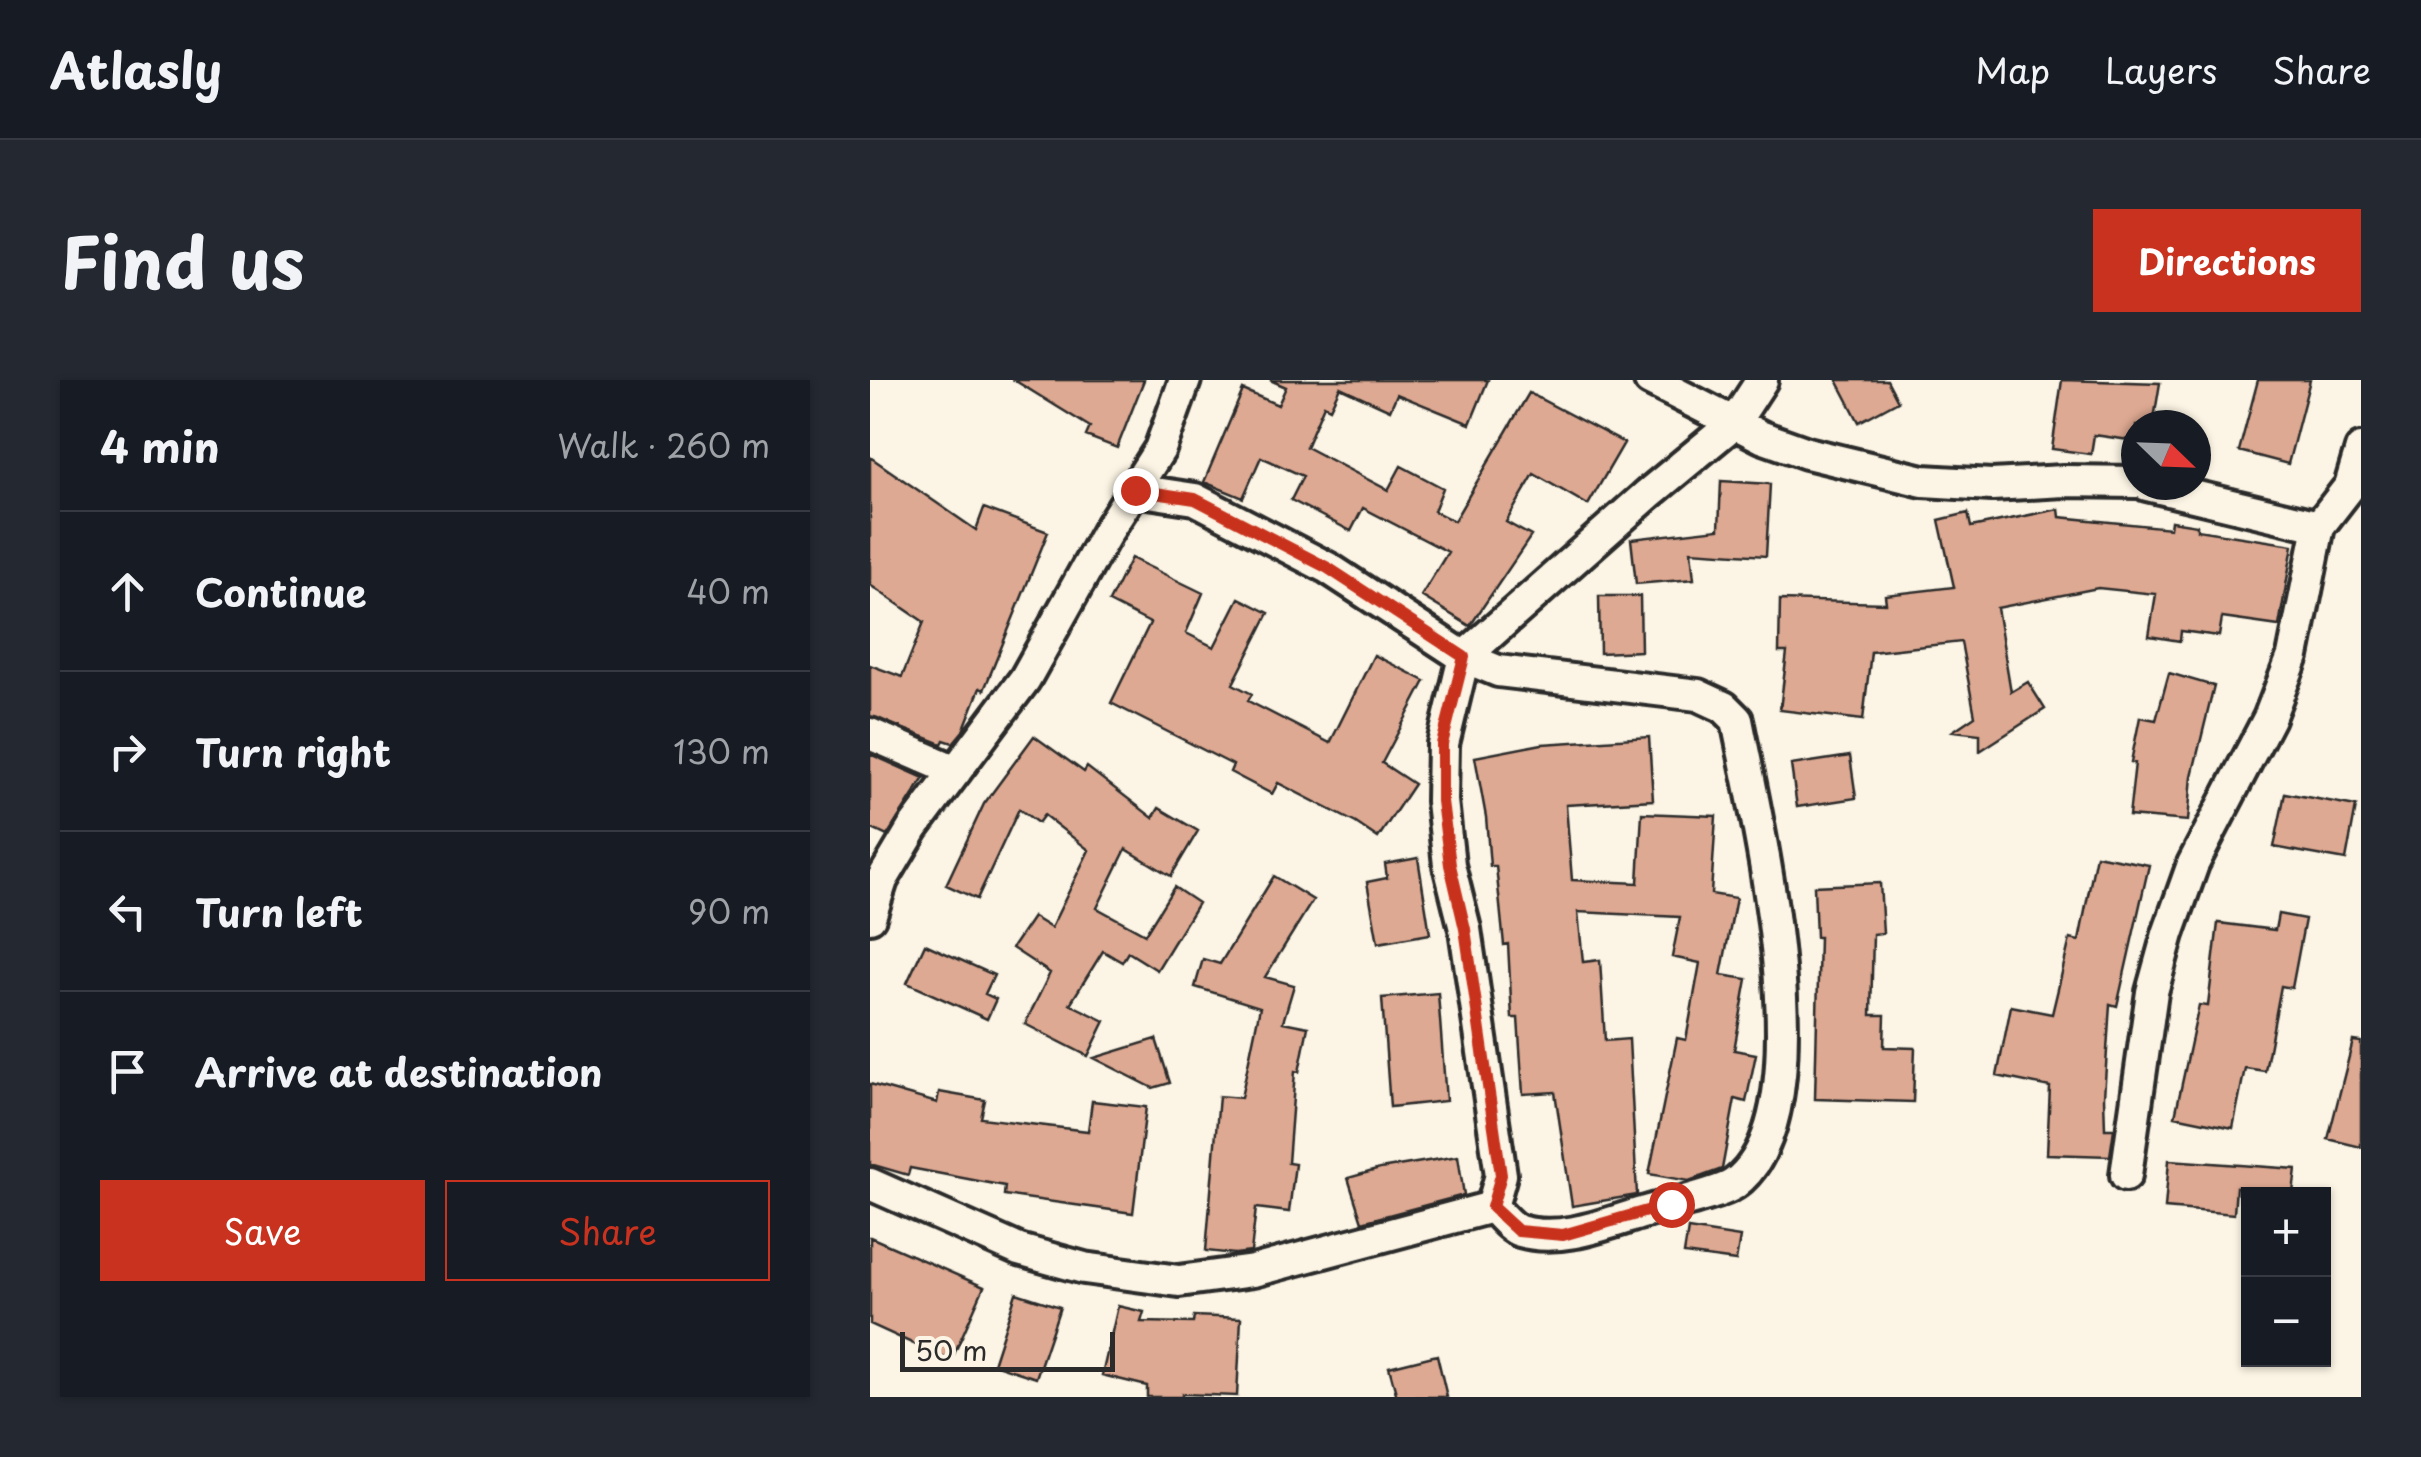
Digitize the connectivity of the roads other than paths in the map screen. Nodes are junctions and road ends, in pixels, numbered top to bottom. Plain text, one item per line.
1 (1185, 380) edge
2 (1650, 380) edge
3 (1762, 380) edge
4 (1734, 422) junction
5 (2361, 450) edge
6 (2121, 482) edge
7 (1135, 490) junction
8 (2209, 500) edge
9 (2319, 526) junction
10 (1464, 657) junction
11 (870, 734) edge
12 (956, 772) junction
13 (870, 916) edge
14 (2126, 1175) dead end
15 (870, 1184) edge
16 (1492, 1207) junction

1 - 7 street
2 - 4 street
3 - 4 street
4 - 6 street
4 - 10 street
5 - 9 street
7 - 10 street
7 - 12 street
8 - 9 street
9 - 14 street
10 - 16 street
10 - 16 street
11 - 12 street
12 - 13 street
15 - 16 street

